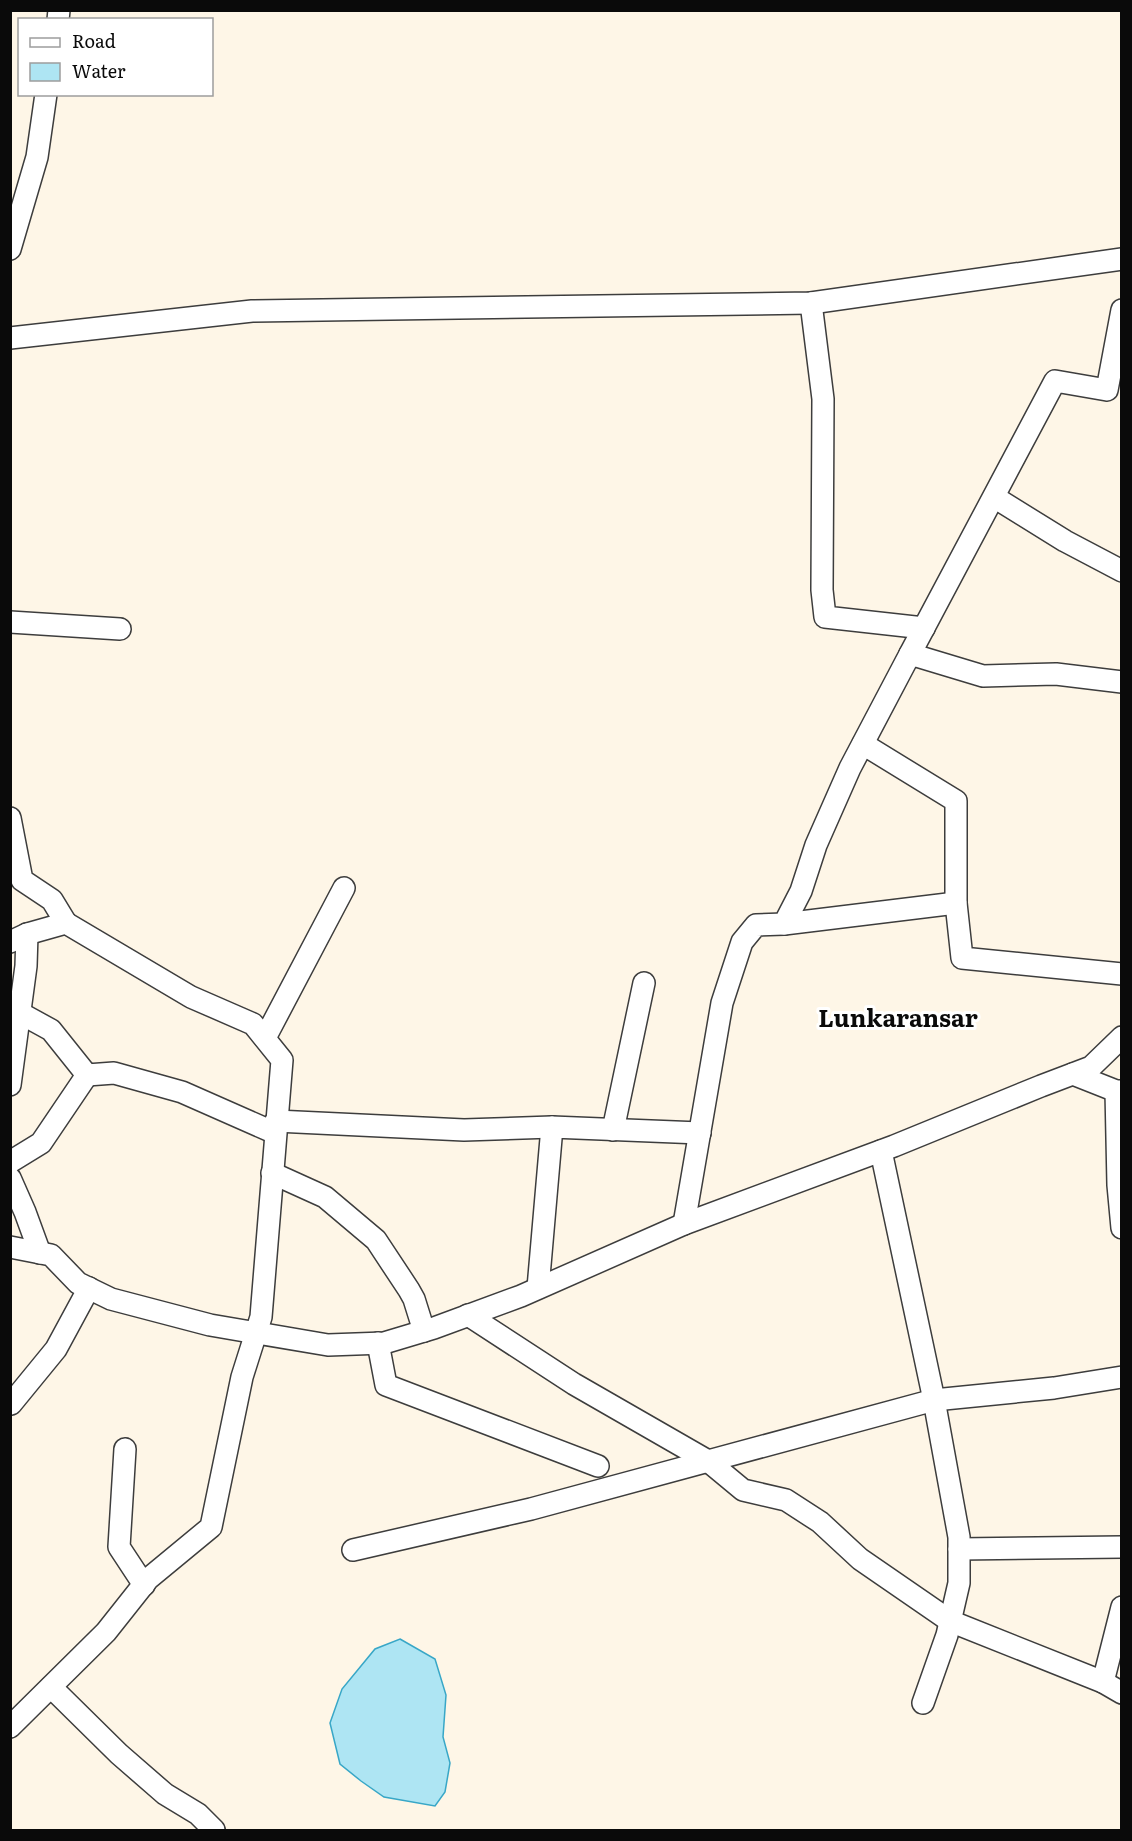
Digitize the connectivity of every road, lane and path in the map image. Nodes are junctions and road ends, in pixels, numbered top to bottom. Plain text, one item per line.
1 (46, 96) edge
2 (10, 249) edge
3 (1122, 259) edge
4 (811, 303) junction
5 (1122, 310) edge
6 (10, 338) edge
7 (1114, 392) edge
8 (994, 497) junction
9 (1122, 571) edge
10 (10, 622) edge
11 (924, 628) junction
12 (120, 629) dead end
13 (910, 654) junction
14 (1122, 682) edge
15 (862, 744) junction
16 (10, 818) edge
17 (16, 880) edge
18 (344, 888) dead end
19 (956, 903) junction
20 (66, 923) junction
21 (784, 924) junction
22 (19, 938) edge
23 (1122, 974) edge
24 (644, 983) dead end
25 (20, 1013) junction
26 (1122, 1037) edge
27 (265, 1038) junction
28 (1073, 1074) junction
29 (87, 1075) junction
30 (10, 1085) edge
31 (1119, 1091) edge
32 (276, 1127) junction
33 (552, 1127) junction
34 (613, 1130) junction
35 (700, 1133) junction
36 (881, 1151) junction
37 (10, 1162) edge
38 (272, 1173) junction
39 (10, 1178) edge
40 (684, 1224) junction
41 (1122, 1228) edge
42 (10, 1247) edge
43 (40, 1253) junction
44 (88, 1288) junction
45 (538, 1288) junction
46 (468, 1316) junction
47 (424, 1331) junction
48 (256, 1333) junction
49 (378, 1343) junction
50 (1122, 1377) edge
51 (934, 1400) junction
52 (11, 1404) edge
53 (125, 1449) dead end
54 (708, 1461) junction
55 (598, 1466) dead end
56 (1122, 1547) edge
57 (959, 1549) junction
58 (353, 1550) dead end
59 (144, 1585) junction
60 (1122, 1607) edge
61 (950, 1622) junction
62 (1103, 1682) junction
63 (51, 1687) junction
64 (1122, 1693) edge
65 (923, 1703) dead end
66 (10, 1727) edge
67 (214, 1830) edge

1 - 2 street
3 - 4 street
4 - 6 street
4 - 11 street
5 - 7 street
7 - 8 street
8 - 9 street
8 - 11 street
10 - 12 street
11 - 13 street
13 - 14 street
13 - 15 street
15 - 19 street
15 - 21 street
16 - 17 street
17 - 20 street
18 - 27 street
19 - 21 street
19 - 23 street
20 - 22 street
20 - 27 street
21 - 35 street
22 - 25 street
24 - 34 street
25 - 29 street
25 - 30 street
26 - 28 street
27 - 32 street
28 - 31 street
28 - 36 street
29 - 32 street
29 - 37 street
31 - 41 street
32 - 33 street
32 - 38 street
33 - 34 street
33 - 45 street
34 - 35 street
35 - 40 street
36 - 40 street
36 - 51 street
38 - 47 street
38 - 48 street
39 - 43 street
40 - 45 street
42 - 43 street
43 - 44 street
44 - 48 street
44 - 52 street
45 - 46 street
46 - 47 street
46 - 54 street
47 - 49 street
48 - 49 street
48 - 59 street
49 - 55 street
50 - 51 street
51 - 54 street
51 - 57 street
53 - 59 street
54 - 58 street
54 - 61 street
56 - 57 street
57 - 61 street
59 - 63 street
60 - 62 street
61 - 62 street
61 - 65 street
62 - 64 street
63 - 66 street
63 - 67 street

